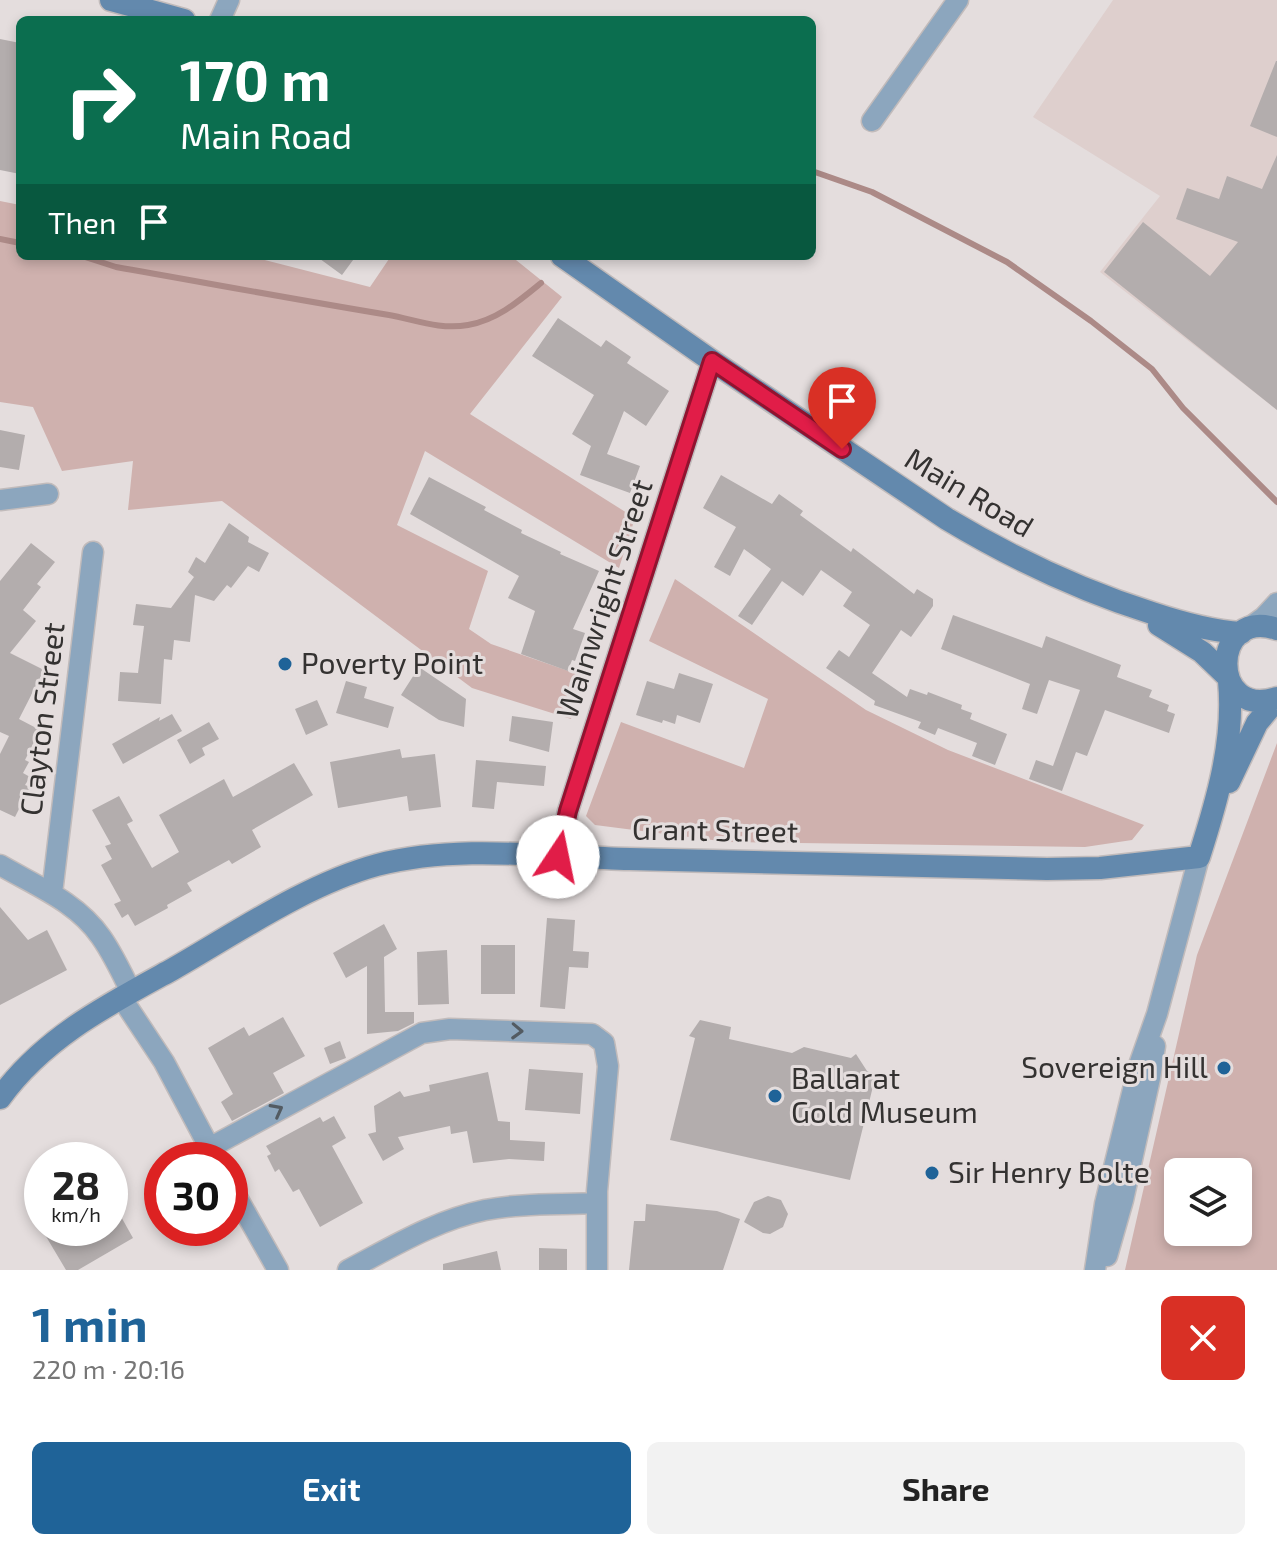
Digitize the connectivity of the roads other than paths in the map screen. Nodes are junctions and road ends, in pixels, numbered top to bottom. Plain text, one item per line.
1 (111, 0) edge
2 (958, 0) edge
3 (169, 16) edge
4 (872, 121) dead end
5 (568, 260) edge
6 (712, 361) junction
7 (48, 494) dead end
8 (0, 500) edge
9 (93, 552) dead end
10 (1116, 602) junction
11 (1277, 603) edge
12 (1277, 629) edge
13 (1243, 631) junction
14 (1228, 678) junction
15 (1277, 698) edge
16 (1201, 852) junction
17 (558, 857) junction
18 (0, 865) edge
19 (52, 893) junction
20 (126, 995) junction
21 (0, 1098) edge
22 (206, 1142) edge
23 (233, 1142) edge
24 (1123, 1164) junction
25 (597, 1203) junction
26 (248, 1217) edge
27 (278, 1270) edge
28 (348, 1270) edge
29 (597, 1270) edge
30 (1095, 1270) edge
31 (1102, 1270) edge

1 - 3 main road
2 - 4 street
5 - 6 main road, Main Road
6 - 10 main road, Main Road
6 - 17 street, Wainwright Street
7 - 8 street
9 - 19 street, Clayton Street
10 - 13 main road, Main Road
10 - 14 main road, Main Road
11 - 13 street
12 - 13 main road, Main Road
13 - 14 main road
14 - 15 main road, Main Road
14 - 16 main road
15 - 16 main road
16 - 17 main road, Grant Street
16 - 24 street
17 - 20 main road, Grant Street
18 - 19 street
19 - 20 street
20 - 21 main road, Grant Street
20 - 22 street
23 -> 25 street
24 - 30 street
24 - 31 street
25 - 28 street
25 - 29 street
26 - 27 street

